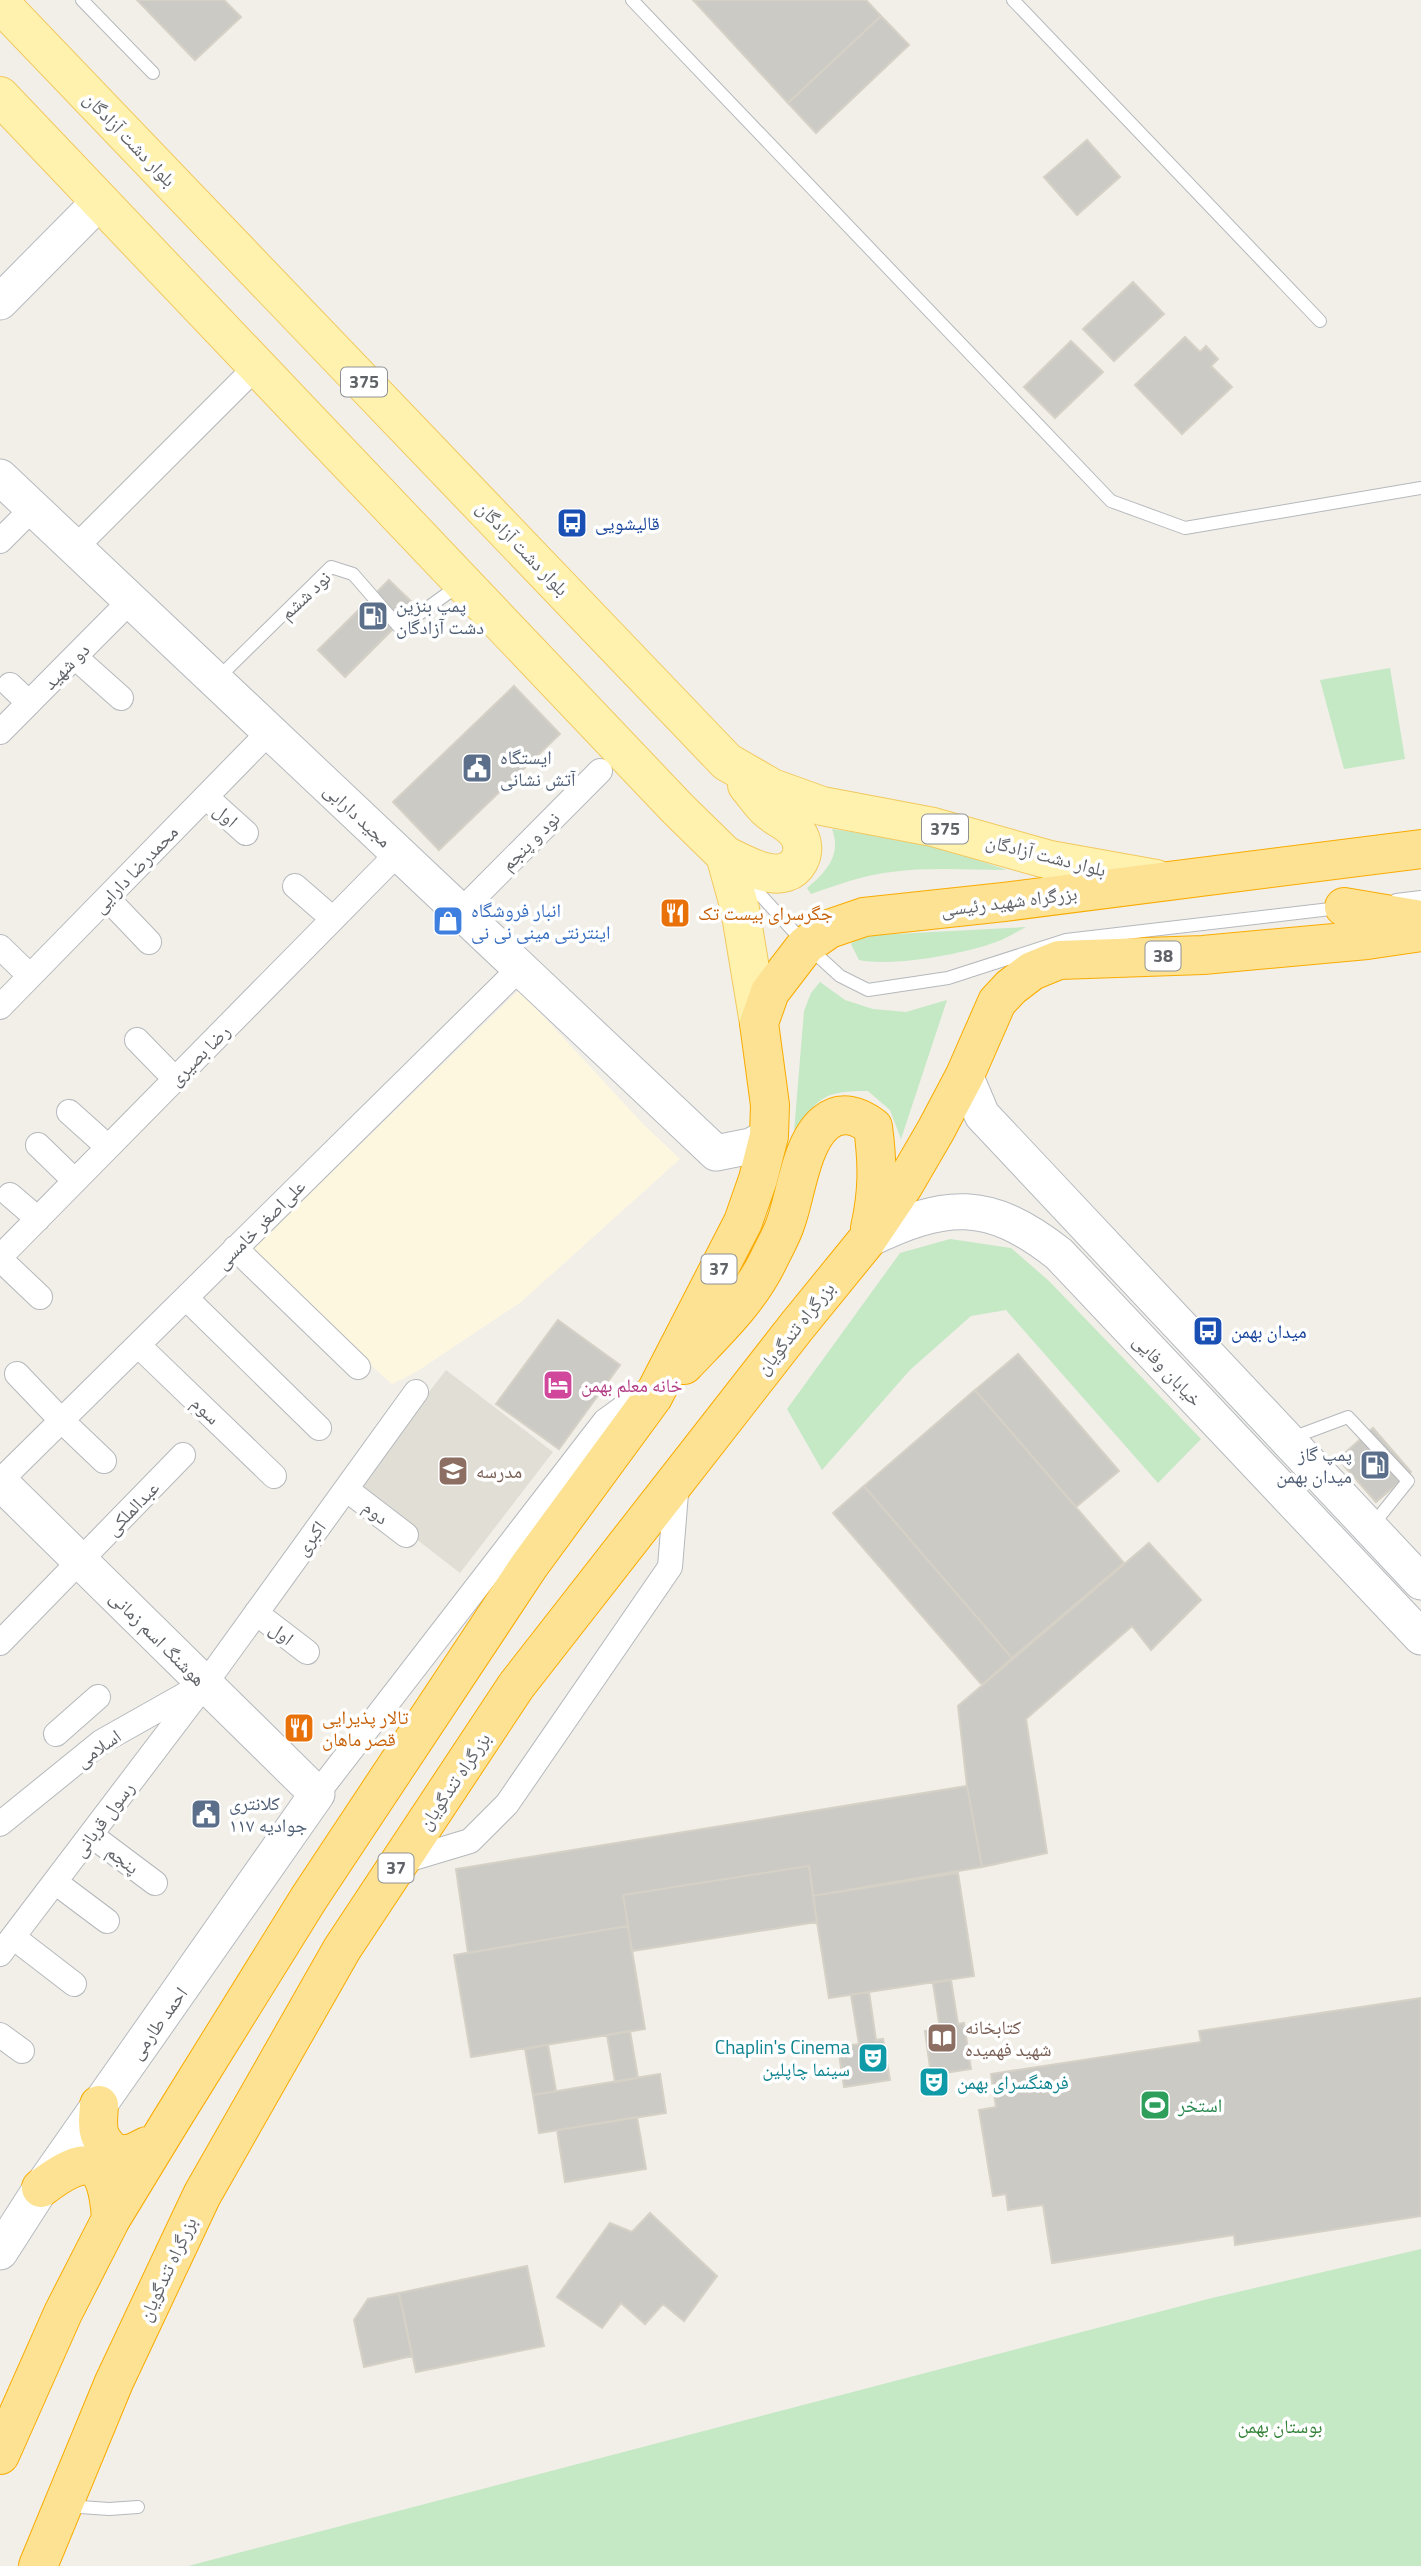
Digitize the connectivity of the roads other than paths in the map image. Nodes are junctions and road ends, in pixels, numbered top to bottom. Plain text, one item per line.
1 (82, 0) edge
2 (632, 0) edge
3 (1013, 0) edge
4 (0, 3) edge
5 (153, 73) dead end
6 (0, 96) edge
7 (100, 201) junction
8 (0, 302) edge
9 (1320, 321) dead end
10 (257, 366) junction
11 (0, 477) edge
12 (1421, 488) edge
13 (33, 508) junction
14 (0, 541) edge
15 (75, 548) junction
16 (462, 583) junction
17 (131, 600) junction
18 (75, 657) junction
19 (215, 680) junction
20 (10, 685) dead end
21 (121, 698) dead end
22 (29, 703) junction
23 (270, 731) junction
24 (0, 732) edge
25 (727, 762) junction
26 (600, 771) dead end
27 (206, 797) junction
28 (246, 833) dead end
29 (1421, 849) edge
30 (398, 853) junction
31 (725, 855) junction
32 (1168, 881) junction
33 (295, 886) dead end
34 (1421, 897) edge
35 (107, 898) junction
36 (1343, 907) junction
37 (461, 911) junction
38 (333, 919) junction
39 (1421, 920) edge
40 (1421, 932) edge
41 (149, 942) dead end
42 (806, 945) junction
43 (0, 947) edge
44 (520, 968) junction
45 (30, 976) junction
46 (0, 1007) edge
47 (760, 1023) junction
48 (137, 1040) dead end
49 (965, 1075) junction
50 (175, 1079) junction
51 (69, 1112) dead end
52 (769, 1136) junction
53 (38, 1146) dead end
54 (108, 1147) junction
55 (75, 1181) junction
56 (10, 1195) dead end
57 (37, 1219) junction
58 (867, 1240) junction
59 (235, 1248) junction
60 (0, 1258) edge
61 (40, 1297) dead end
62 (186, 1298) junction
63 (138, 1345) junction
64 (358, 1367) dead end
65 (17, 1374) dead end
66 (658, 1388) junction
67 (416, 1392) dead end
68 (61, 1420) junction
69 (319, 1428) dead end
70 (1288, 1440) junction
71 (183, 1455) dead end
72 (104, 1461) dead end
73 (274, 1476) dead end
74 (677, 1480) junction
75 (0, 1481) edge
76 (346, 1489) junction
77 (1371, 1527) junction
78 (406, 1535) dead end
79 (81, 1562) junction
80 (1421, 1581) edge
81 (256, 1613) junction
82 (1421, 1637) edge
83 (0, 1643) edge
84 (307, 1652) dead end
85 (205, 1684) junction
86 (98, 1698) dead end
87 (79, 1715) junction
88 (56, 1734) dead end
89 (101, 1742) junction
90 (317, 1794) junction
91 (0, 1824) edge
92 (91, 1835) junction
93 (400, 1862) junction
94 (55, 1882) junction
95 (155, 1883) dead end
96 (107, 1921) dead end
97 (6, 1945) edge
98 (74, 1984) dead end
99 (0, 2035) edge
100 (22, 2051) dead end
101 (99, 2105) junction
102 (161, 2138) junction
103 (41, 2188) junction
104 (111, 2219) junction
105 (0, 2252) edge
106 (0, 2455) edge
107 (80, 2463) junction
108 (62, 2506) junction
109 (138, 2507) dead end
110 (21, 2566) edge
111 (38, 2566) edge

1 - 5 lane
2 - 12 lane
3 - 9 lane
4 - 25 main road, بلوار دشت آزادگان / 375
6 - 7 main road
7 - 8 street
7 - 10 main road
10 - 15 street
10 - 16 main road
11 - 13 street, مجید دارابی
13 - 14 street
13 - 15 street, مجید دارابی
15 - 17 street, مجید دارابی
16 - 19 lane, نود ششم
16 - 31 main road
17 - 18 street, دو شهید
17 - 19 street, مجید دارابی
18 - 21 street
18 - 22 street, دو شهید
19 - 23 street, مجید دارابی
20 - 22 street
22 - 24 street, دو شهید
23 - 27 street, محمدرضا دارایی
23 - 30 street, مجید دارابی
25 - 31 main road
25 - 32 main road, بلوار دشت آزادگان / 375
26 - 37 street, نود و پنجم
27 - 28 street, اول
27 - 35 street, محمدرضا دارایی
29 - 32 highway, بزرگراه شهید رئیسی
30 - 37 street, مجید دارابی
30 - 38 street, رضا بصیری
31 - 42 lane
31 - 47 main road
32 - 42 highway, بزرگراه شهید رئیسی
33 - 38 street
34 - 36 lane
35 - 41 street
35 - 45 street, محمدرضا دارایی
36 - 39 highway
36 - 42 lane
37 - 44 street, مجید دارابی
38 - 50 street, رضا بصیری
40 - 49 highway, 38
42 - 47 highway, بزرگراه شهید رئیسی
43 - 45 street
44 - 52 street, مجید دارابی
44 - 59 street, علی‌اصغر خامسی
45 - 46 street, محمدرضا دارایی
47 - 52 highway, بزرگراه شهید رئیسی
48 - 50 street
49 - 58 highway, 38
49 - 70 street, خیابان وفایی
50 - 54 street, رضا بصیری
51 - 54 street
52 - 66 highway, 37
53 - 55 street
54 - 55 street, رضا بصیری
55 - 57 street, رضا بصیری
56 - 57 street
57 - 60 street, رضا بصیری
58 - 66 highway
58 - 74 highway, بزرگراه تندگویان / 37
58 - 82 street, خیابان وفایی
59 - 62 street, علی‌اصغر خامسی
59 - 64 street
60 - 61 street
62 - 63 street, علی‌اصغر خامسی
62 - 69 street
63 - 68 street, علی‌اصغر خامسی
63 - 73 street, سوم
65 - 68 street
66 - 90 street
66 - 102 highway, 37
67 - 76 street, اکبری
68 - 72 street
68 - 75 street, علی‌اصغر خامسی
70 - 77 street, خیابان وفایی
70 - 77 lane
71 - 79 street, عبدالملکی
74 - 93 highway, بزرگراه تندگویان / 37
74 - 93 street
75 - 79 street, هوشنگ اسم زمانی
76 - 78 street, دوم
76 - 81 street, اکبری
77 - 80 street, خیابان وفایی
79 - 83 street, عبدالملکی
79 - 85 street, هوشنگ اسم زمانی
81 - 84 street, اول
81 - 85 street, اکبری
85 - 89 street, اسلامی
85 - 90 street, هوشنگ اسم زمانی
85 - 92 street, رسول قربانی
86 - 87 street
87 - 88 street
87 - 89 street
89 - 91 street, اسلامی
90 - 101 street, احمد طارمی
92 - 94 street, رسول قربانی
92 - 95 street, پنجم
93 - 107 highway, بزرگراه تندگویان / 37
94 - 96 street
94 - 97 street, رسول قربانی
97 - 98 street
99 - 100 street
101 - 102 highway
101 - 103 street, احمد طارمی
102 - 104 highway, 37
103 - 104 highway
103 - 105 street, احمد طارمی
104 - 106 highway, 37
107 - 108 highway, بزرگراه تندگویان / 37
107 - 110 highway
108 - 109 lane
108 - 111 highway, بزرگراه تندگویان / 37

